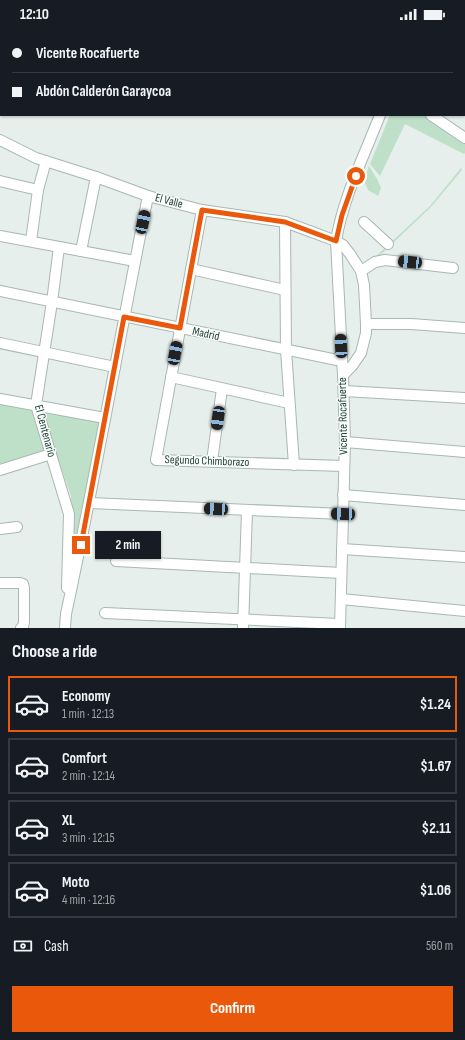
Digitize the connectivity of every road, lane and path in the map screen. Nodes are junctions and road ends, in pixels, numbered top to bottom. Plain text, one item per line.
1 (380, 116) edge
2 (432, 116) edge
3 (465, 138) edge
4 (0, 140) edge
5 (46, 161) junction
6 (96, 177) junction
7 (0, 181) edge
8 (38, 190) junction
9 (148, 196) junction
10 (202, 210) junction
11 (285, 222) junction
12 (364, 222) dead end
13 (0, 236) edge
14 (31, 241) junction
15 (336, 241) junction
16 (388, 244) dead end
17 (59, 247) junction
18 (81, 251) junction
19 (135, 261) junction
20 (453, 268) dead end
21 (191, 269) junction
22 (361, 271) junction
23 (285, 290) junction
24 (0, 291) edge
25 (52, 302) junction
26 (124, 317) junction
27 (366, 324) junction
28 (180, 328) junction
29 (465, 328) edge
30 (0, 343) edge
31 (286, 350) junction
32 (43, 351) junction
33 (342, 361) junction
34 (115, 367) junction
35 (343, 375) junction
36 (171, 377) junction
37 (222, 389) junction
38 (344, 391) junction
39 (0, 398) edge
40 (465, 398) edge
41 (289, 403) junction
42 (36, 405) junction
43 (105, 418) junction
44 (345, 442) junction
45 (465, 452) edge
46 (51, 454) junction
47 (212, 462) junction
48 (294, 464) junction
49 (344, 466) junction
50 (0, 470) edge
51 (343, 495) junction
52 (90, 503) junction
53 (465, 505) edge
54 (247, 511) junction
55 (343, 514) junction
56 (17, 527) dead end
57 (0, 529) edge
58 (342, 549) junction
59 (465, 557) edge
60 (116, 561) dead end
61 (246, 568) junction
62 (342, 572) junction
63 (0, 583) edge
64 (341, 599) junction
65 (465, 611) edge
66 (105, 613) dead end
67 (66, 614) junction
68 (243, 624) edge
69 (340, 626) edge
70 (22, 627) edge
71 (65, 628) edge

1 - 15 street, Vicente Rocafuerte
2 - 3 street
4 - 5 street, El Valle
5 - 6 street, El Valle
5 - 8 street
6 - 9 street, El Valle
6 - 18 street
7 - 8 street
8 - 14 street
9 - 10 street, El Valle
9 - 19 street
10 - 11 street, El Valle
10 - 21 street, Segundo Chimborazo
11 - 15 street, El Valle
11 - 23 street
12 - 16 street
13 - 14 street
14 - 17 street
15 - 22 street, El Valle
15 - 33 street, Vicente Rocafuerte
17 - 18 street
17 - 25 street, El Centenario
18 - 19 street
19 - 26 street
20 - 22 street
21 - 23 street
21 - 28 street, Segundo Chimborazo
22 - 27 street, El Valle
23 - 31 street
24 - 25 street, Madrid
25 - 26 street, Madrid
25 - 32 street, El Centenario
26 - 28 street, Madrid
26 - 34 street
27 - 29 street
27 - 35 street, El Valle
28 - 31 street, Madrid
28 - 36 street, Segundo Chimborazo
30 - 32 street
31 - 33 street, Madrid
31 - 41 street
32 - 34 street
32 - 42 street, El Centenario
33 - 35 street, Vicente Rocafuerte
34 - 43 street
35 - 38 street, Vicente Rocafuerte
36 - 37 street
36 - 47 street, Segundo Chimborazo
37 - 41 street
37 - 47 street
38 - 40 street
38 - 44 street, Vicente Rocafuerte
39 - 42 street
41 - 48 street
42 - 43 street
42 - 46 street, El Centenario
43 - 52 street
44 - 45 street
44 - 49 street, Vicente Rocafuerte
46 - 50 street
46 - 67 street, El Centenario
47 - 48 street, Segundo Chimborazo
48 - 49 street, Segundo Chimborazo
49 - 51 street, Vicente Rocafuerte
51 - 53 street
51 - 55 street, Vicente Rocafuerte
52 - 54 street
52 - 67 street
54 - 55 street
54 - 61 street
55 - 58 street, Vicente Rocafuerte
56 - 57 street
58 - 59 street
58 - 62 street, Vicente Rocafuerte
60 - 61 street
61 - 62 street
61 - 68 street
62 - 64 street, Vicente Rocafuerte
63 - 70 street
64 - 65 street
64 - 69 street, Vicente Rocafuerte
66 - 68 street
67 - 71 street
68 - 69 street

